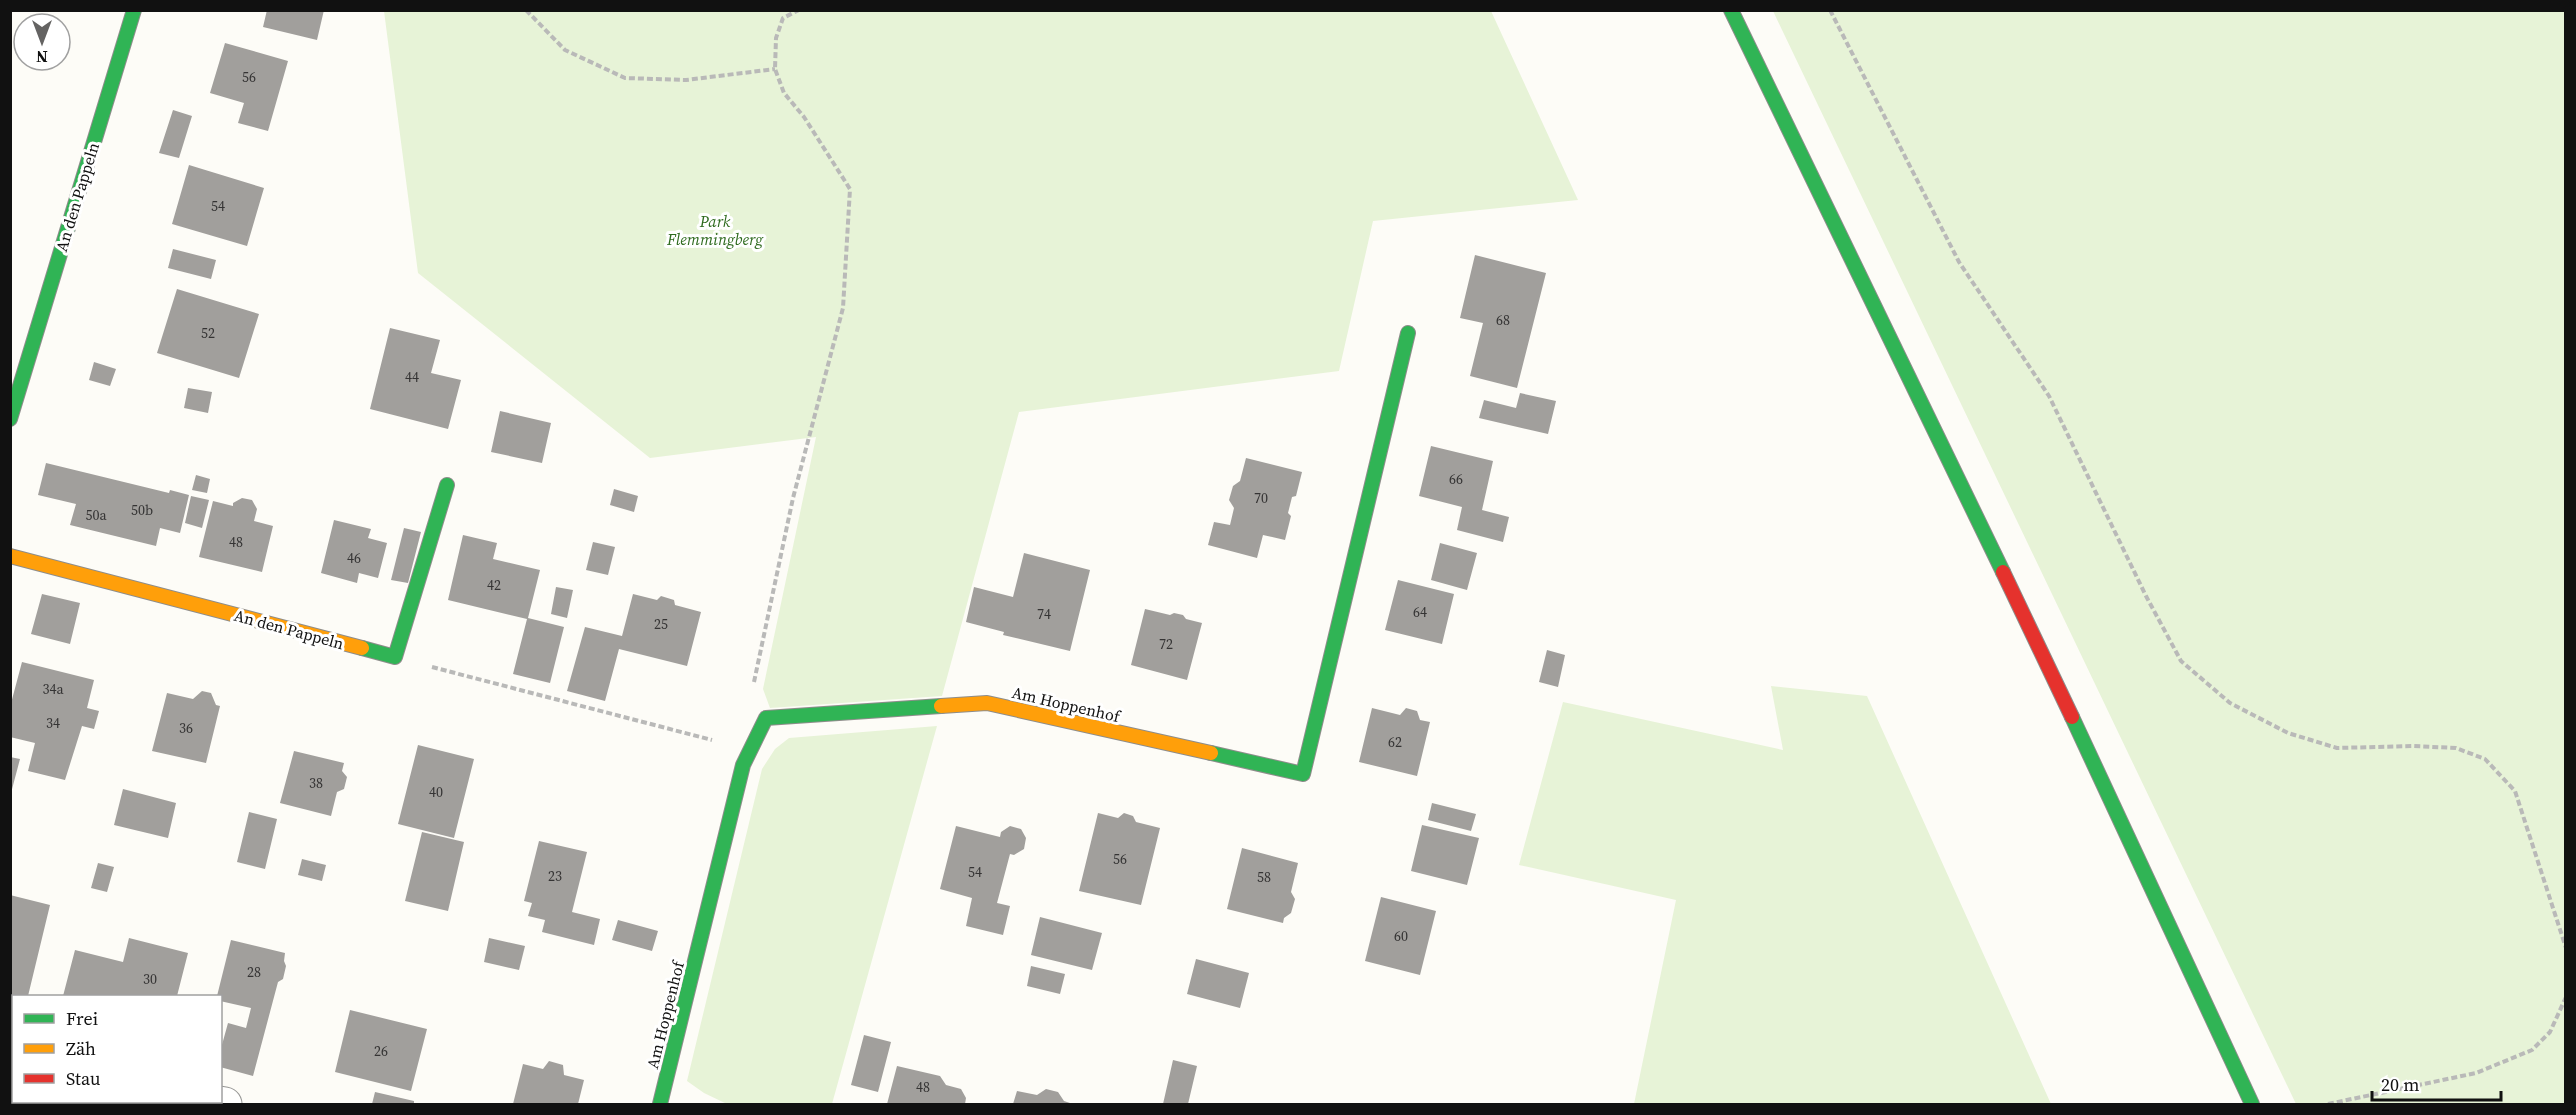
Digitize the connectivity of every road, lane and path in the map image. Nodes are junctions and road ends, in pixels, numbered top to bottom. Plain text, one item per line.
1 (134, 10) edge
2 (526, 10) edge
3 (799, 10) edge
4 (1731, 10) edge
5 (1830, 10) edge
6 (775, 69) junction
7 (1408, 333) dead end
8 (10, 419) edge
9 (447, 486) dead end
10 (10, 556) edge
11 (395, 657) junction
12 (766, 718) junction
13 (751, 750) junction
14 (2565, 948) edge
15 (2565, 997) edge
16 (660, 1104) edge
17 (2252, 1104) edge
18 (2328, 1104) edge

1 - 8 main road, An den Pappeln
2 - 6 path
3 - 6 path
4 - 17 main road
5 - 14 path
6 - 12 path
7 - 12 main road, Am Hoppenhof
9 - 11 main road
10 - 11 main road, An den Pappeln
11 - 13 path
12 - 13 main road, Am Hoppenhof
13 - 16 main road, Am Hoppenhof
15 - 18 path

